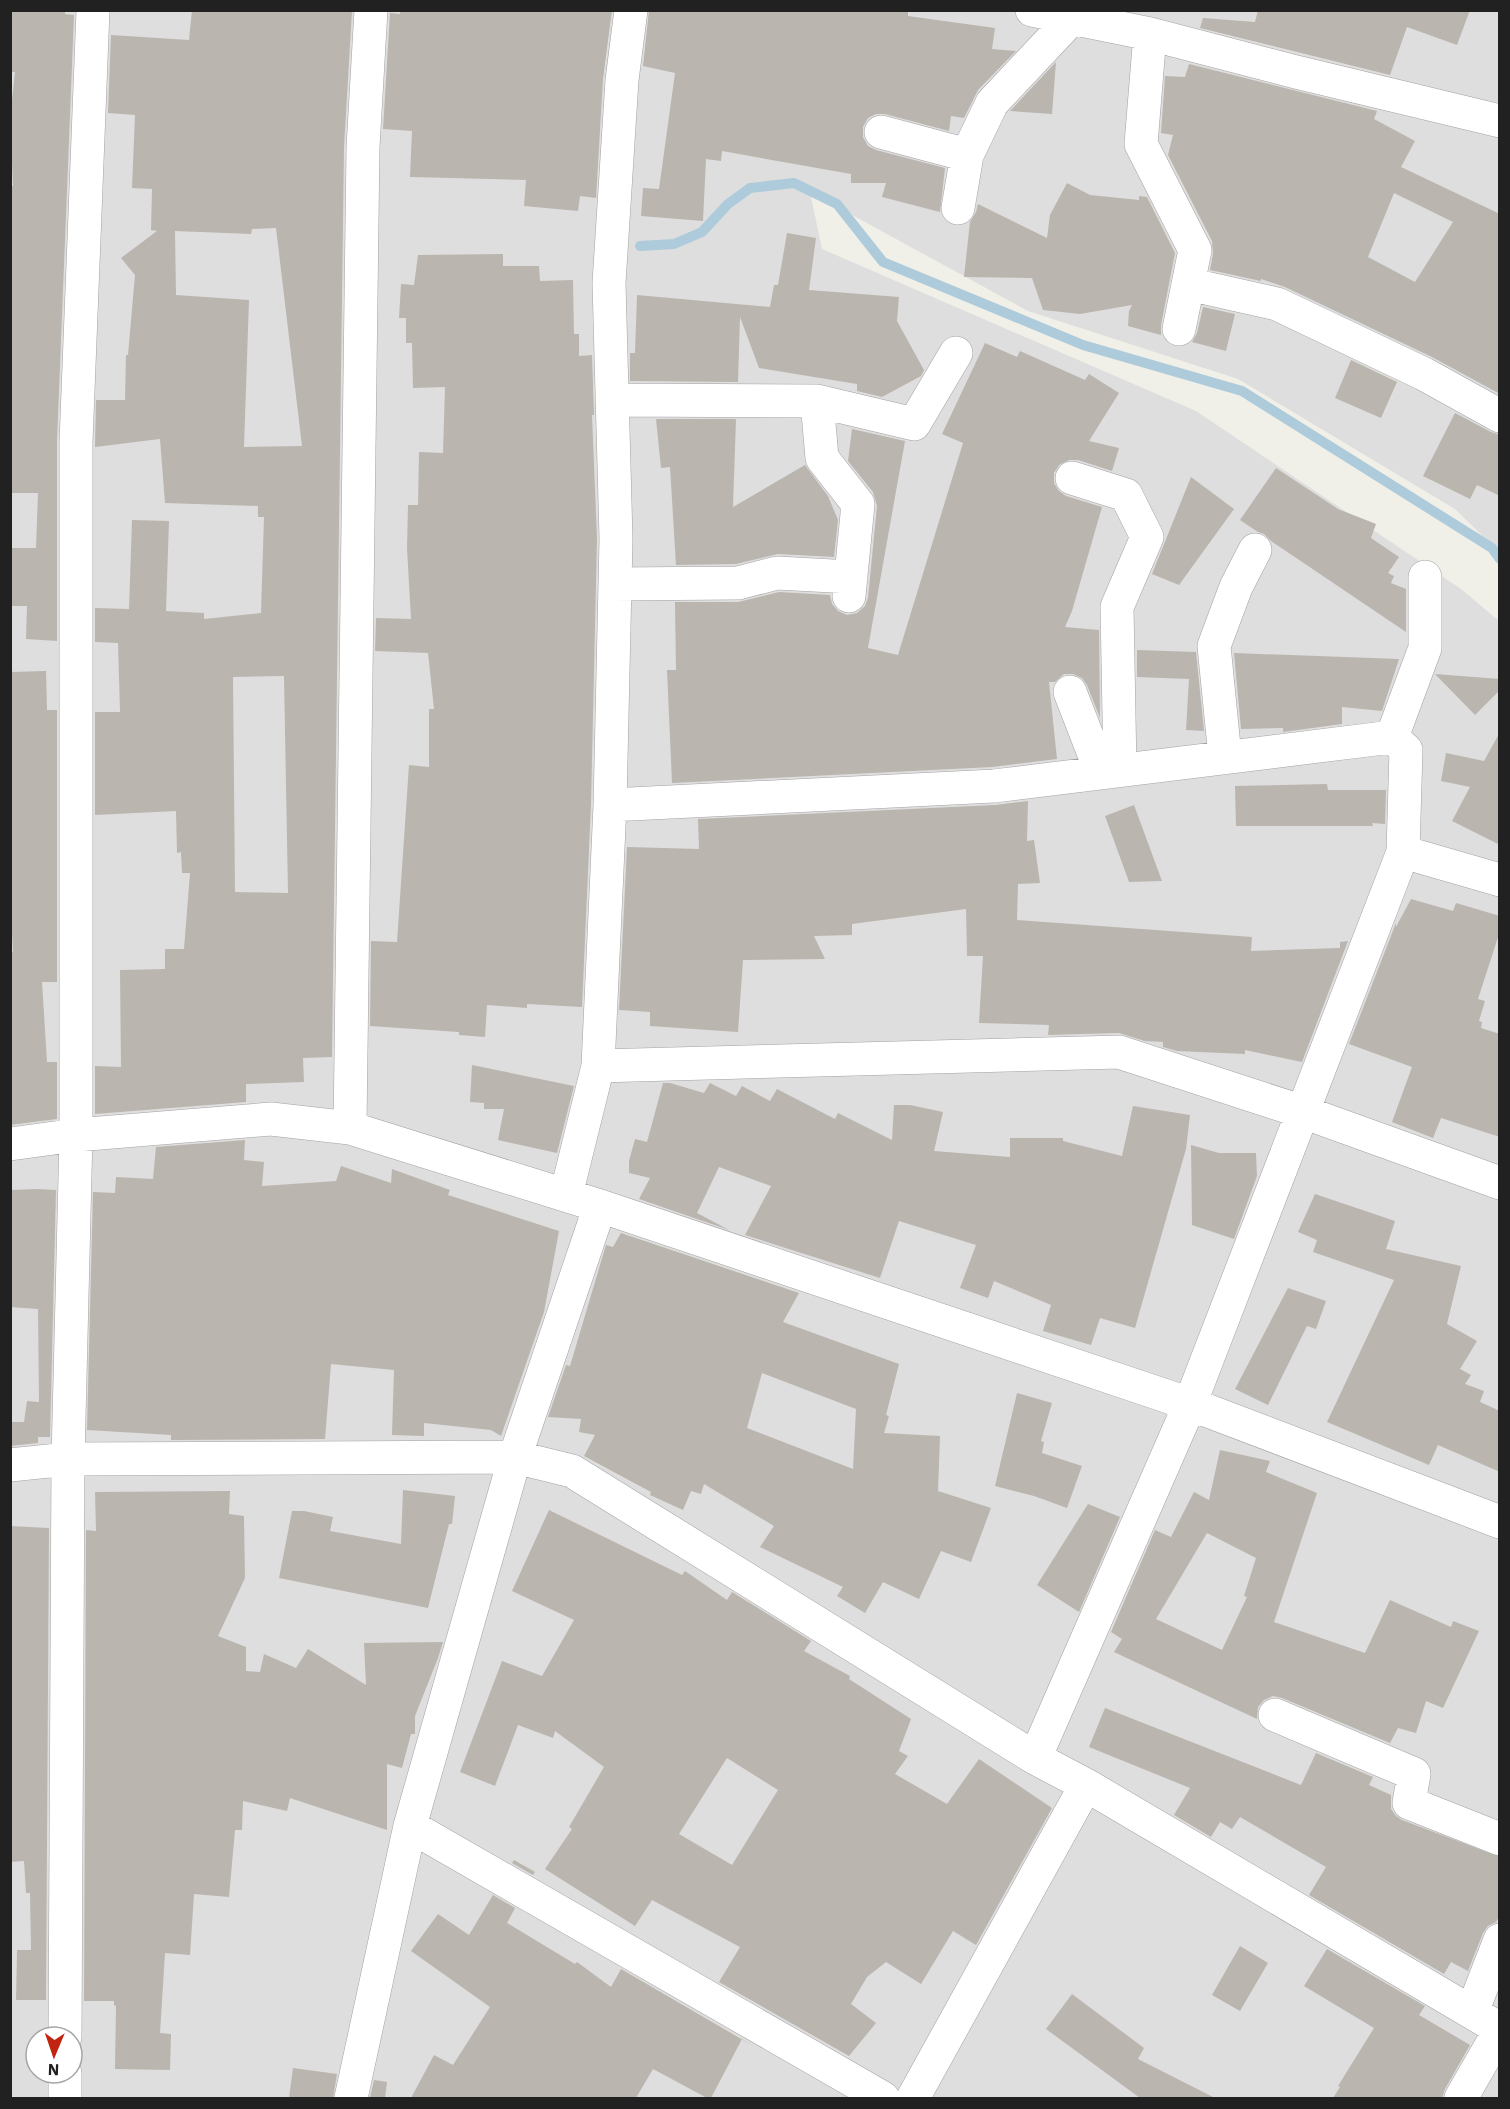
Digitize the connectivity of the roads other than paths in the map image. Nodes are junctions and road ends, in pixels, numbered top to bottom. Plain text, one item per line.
1 (93, 10) edge
2 (371, 10) edge
3 (631, 10) edge
4 (1032, 10) edge
5 (1093, 17) edge
6 (1150, 34) junction
7 (1500, 121) edge
8 (881, 132) dead end
9 (967, 154) junction
10 (958, 208) dead end
11 (1188, 284) junction
12 (1179, 329) dead end
13 (956, 353) dead end
14 (612, 400) junction
15 (817, 400) junction
16 (1500, 416) edge
17 (1072, 478) dead end
18 (1255, 550) dead end
19 (1425, 577) dead end
20 (615, 584) junction
21 (1070, 692) dead end
22 (1392, 737) junction
23 (1225, 758) junction
24 (1111, 771) junction
25 (610, 805) junction
26 (1403, 852) junction
27 (1500, 880) edge
28 (598, 1066) junction
29 (1304, 1112) junction
30 (350, 1128) junction
31 (76, 1135) junction
32 (10, 1144) edge
33 (1500, 1184) edge
34 (566, 1195) junction
35 (600, 1206) junction
36 (1190, 1404) junction
37 (515, 1457) junction
38 (68, 1459) junction
39 (10, 1465) edge
40 (1500, 1522) edge
41 (1275, 1715) dead end
42 (1035, 1758) junction
43 (1086, 1785) junction
44 (410, 1826) junction
45 (1500, 1839) edge
46 (1500, 1940) edge
47 (1490, 2024) edge
48 (65, 2025) edge
49 (351, 2098) edge
50 (883, 2098) edge
51 (913, 2098) edge
52 (1461, 2098) edge

1 - 31 street
2 - 30 street
3 - 14 street
4 - 5 street
5 - 6 street
5 - 9 street
6 - 7 street
6 - 11 street
8 - 9 street
9 - 10 street
11 - 12 street
11 - 16 street
13 - 15 street
14 - 15 street
14 - 20 street
15 - 20 street
17 - 24 street
18 - 23 street
19 - 22 street
20 - 25 street
21 - 24 street
22 - 23 street
22 - 26 street
23 - 24 street
24 - 25 street
25 - 28 street
26 - 27 street
26 - 29 street
28 - 29 street
28 - 34 street
29 - 33 street
29 - 36 street
30 - 31 street
30 - 34 street
31 - 32 street
31 - 38 street
34 - 35 street
35 - 36 street
35 - 37 street
36 - 40 street
36 - 42 street
37 - 38 street
37 - 42 street
37 - 44 street
38 - 39 street
38 - 48 street
41 - 45 street
42 - 43 street
43 - 47 street
43 - 51 street
44 - 49 street
44 - 50 street
46 - 47 street
47 - 52 street

